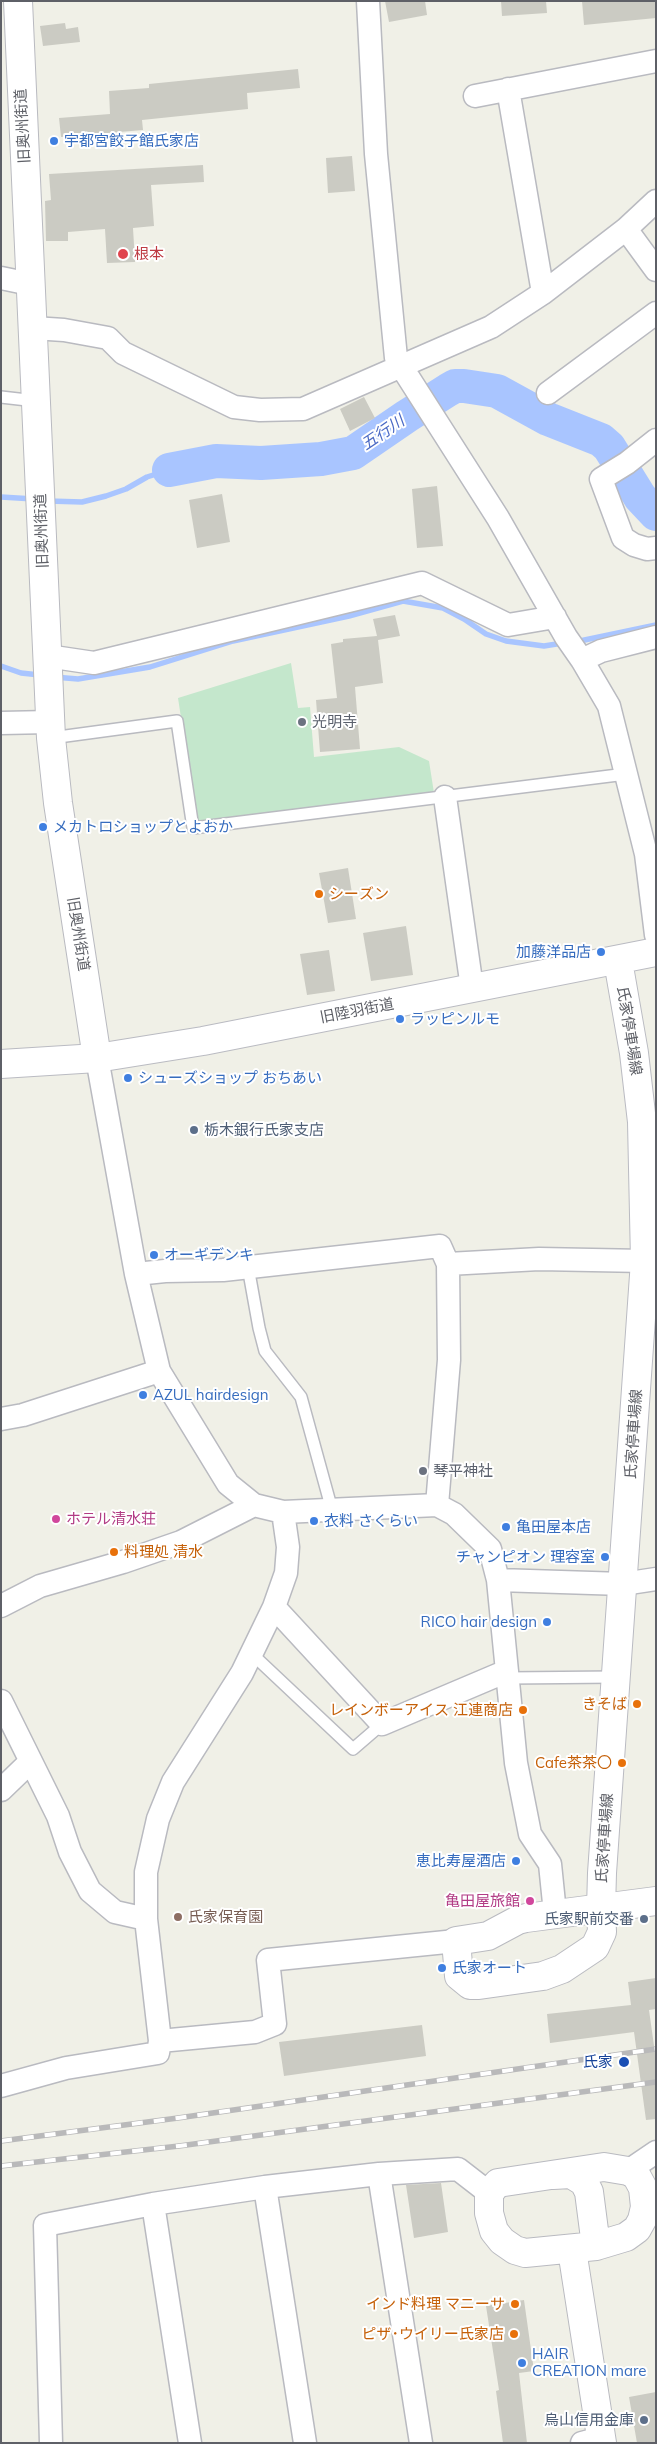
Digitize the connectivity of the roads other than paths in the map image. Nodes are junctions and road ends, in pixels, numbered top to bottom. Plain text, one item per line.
1 (18, 1) edge
2 (368, 1) edge
3 (656, 61) edge
4 (508, 89) junction
5 (475, 96) dead end
6 (656, 201) edge
7 (626, 229) junction
8 (656, 270) edge
9 (1, 278) edge
10 (30, 284) junction
11 (543, 293) junction
12 (656, 313) edge
13 (33, 328) junction
14 (403, 366) junction
15 (548, 392) dead end
16 (1, 397) edge
17 (36, 400) junction
18 (656, 440) edge
19 (656, 548) edge
20 (555, 618) junction
21 (656, 637) edge
22 (574, 649) junction
23 (47, 656) junction
24 (1, 723) edge
25 (50, 730) junction
26 (626, 774) junction
27 (445, 797) junction
28 (656, 935) edge
29 (656, 952) edge
30 (618, 961) junction
31 (472, 988) junction
32 (96, 1058) junction
33 (1, 1064) edge
34 (645, 1261) junction
35 (448, 1264) junction
36 (248, 1267) junction
37 (136, 1274) junction
38 (159, 1371) junction
39 (1, 1419) edge
40 (254, 1505) junction
41 (437, 1506) junction
42 (332, 1510) junction
43 (283, 1512) junction
44 (656, 1579) edge
45 (498, 1580) junction
46 (623, 1584) junction
47 (1, 1606) edge
48 (274, 1606) junction
49 (252, 1653) junction
50 (507, 1674) junction
51 (616, 1677) junction
52 (1, 1701) edge
53 (382, 1724) junction
54 (30, 1762) junction
55 (1, 1790) edge
56 (656, 1901) edge
57 (601, 1909) junction
58 (555, 1913) junction
59 (146, 1918) junction
60 (456, 1941) junction
61 (160, 2041) junction
62 (1, 2086) edge
63 (656, 2152) edge
64 (628, 2171) junction
65 (379, 2174) junction
66 (553, 2175) junction
67 (265, 2187) junction
68 (489, 2193) junction
69 (153, 2204) junction
70 (584, 2248) junction
71 (595, 2441) edge
72 (51, 2443) edge
73 (190, 2443) edge
74 (305, 2443) edge
75 (421, 2443) edge

1 - 10 street, 旧奥州街道
2 - 14 street
3 - 4 street
4 - 5 street
4 - 11 street
6 - 7 street
7 - 8 street
7 - 11 street
9 - 10 street
10 - 13 street, 旧奥州街道
11 - 14 street
12 - 15 street
13 - 14 street
13 - 17 street, 旧奥州街道
14 - 20 street
16 - 17 lane
17 - 23 street, 旧奥州街道
18 - 19 street
20 - 22 street
20 - 23 street
21 - 22 street
22 - 26 street
23 - 25 street, 旧奥州街道
24 - 25 street
25 - 27 lane
25 - 32 street, 旧奥州街道
26 - 27 lane
26 - 28 street
27 - 31 street
29 - 30 street
30 - 31 street, 旧陸羽街道
30 - 34 street, 氏家停車場線
31 - 32 street, 旧陸羽街道
32 - 33 street, 旧陸羽街道
32 - 37 street
34 - 35 street
34 - 46 street, 氏家停車場線
35 - 36 street
35 - 41 street
36 - 37 street
36 - 42 lane
37 - 38 street
38 - 39 street
38 - 40 street
40 - 43 street
40 - 47 street
41 - 42 street
41 - 45 street
42 - 43 street
43 - 48 street
44 - 46 street
45 - 46 street
45 - 50 street
46 - 51 street, 氏家停車場線
48 - 49 street
48 - 53 street
49 - 53 lane
49 - 59 street
50 - 51 lane
50 - 53 street
50 - 58 street
51 - 57 street, 氏家停車場線
52 - 54 street
54 - 55 street
54 - 59 street
56 - 57 street
57 - 58 street
57 - 60 street, 氏家停車場線
58 - 60 street
59 - 61 street
60 - 61 street
61 - 62 street
63 - 64 street
64 - 66 street
64 - 70 street
65 - 67 street
65 - 68 street
65 - 75 street
66 - 68 street
66 - 70 street
67 - 69 street
67 - 74 street
68 - 70 street
69 - 72 street
69 - 73 street
70 - 71 street

